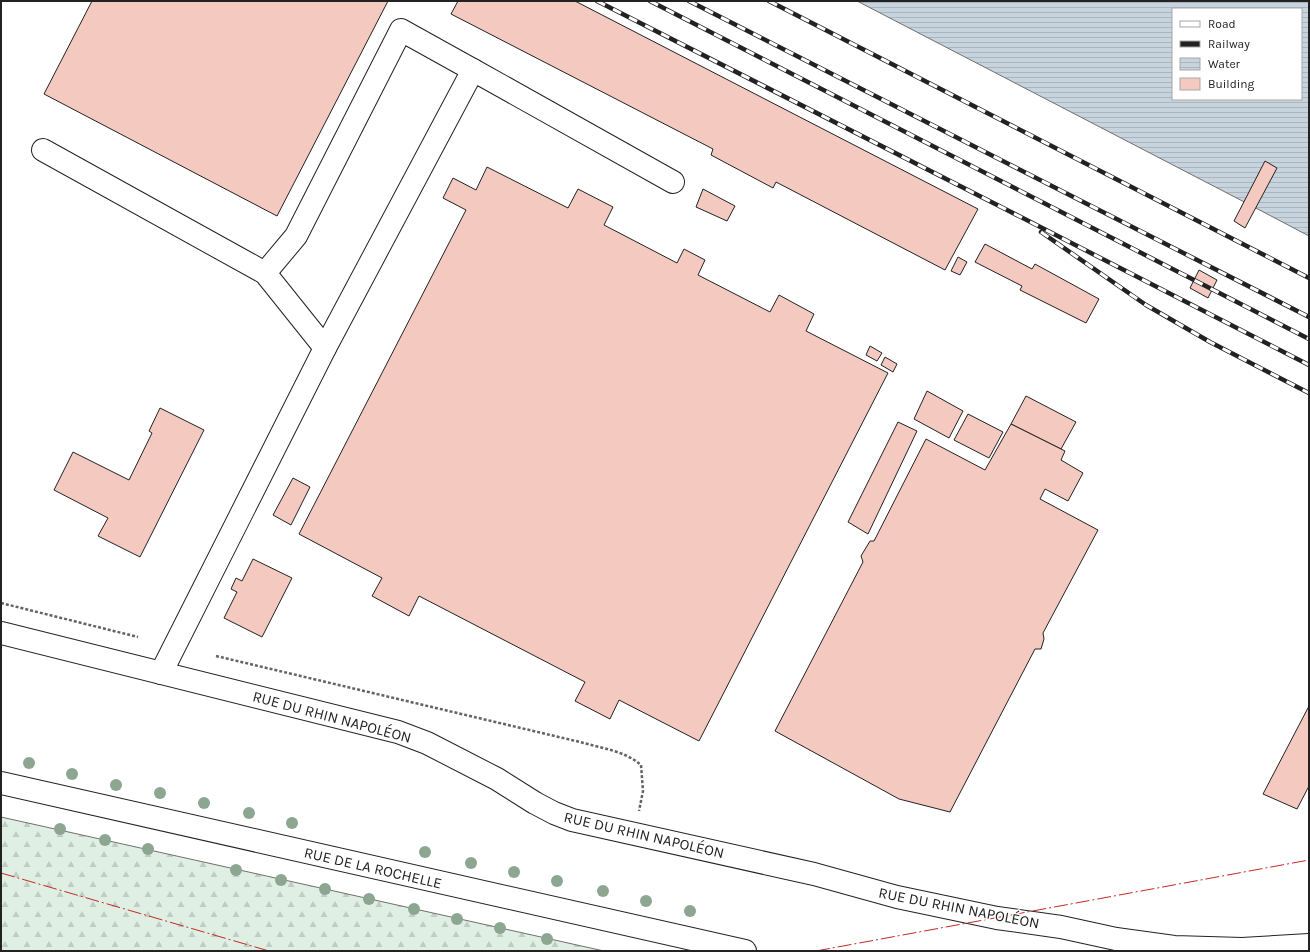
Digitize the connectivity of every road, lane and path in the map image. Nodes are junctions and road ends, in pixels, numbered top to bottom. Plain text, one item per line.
1 (473, 70) junction
2 (43, 150) dead end
3 (673, 182) dead end
4 (264, 273) junction
5 (325, 348) junction
6 (1, 603) edge
7 (1, 633) edge
8 (138, 637) dead end
9 (216, 656) dead end
10 (161, 673) junction
11 (1, 783) edge
12 (638, 815) dead end
13 (1309, 945) edge
14 (745, 951) edge

1 - 3 street
1 - 4 street
1 - 5 street
2 - 4 street
4 - 5 street
5 - 10 street
6 - 8 path
7 - 10 street, RUE DU RHIN NAPOLÉON
9 - 12 path
10 - 13 street, RUE DU RHIN NAPOLÉON
11 - 14 street, RUE DE LA ROCHELLE

